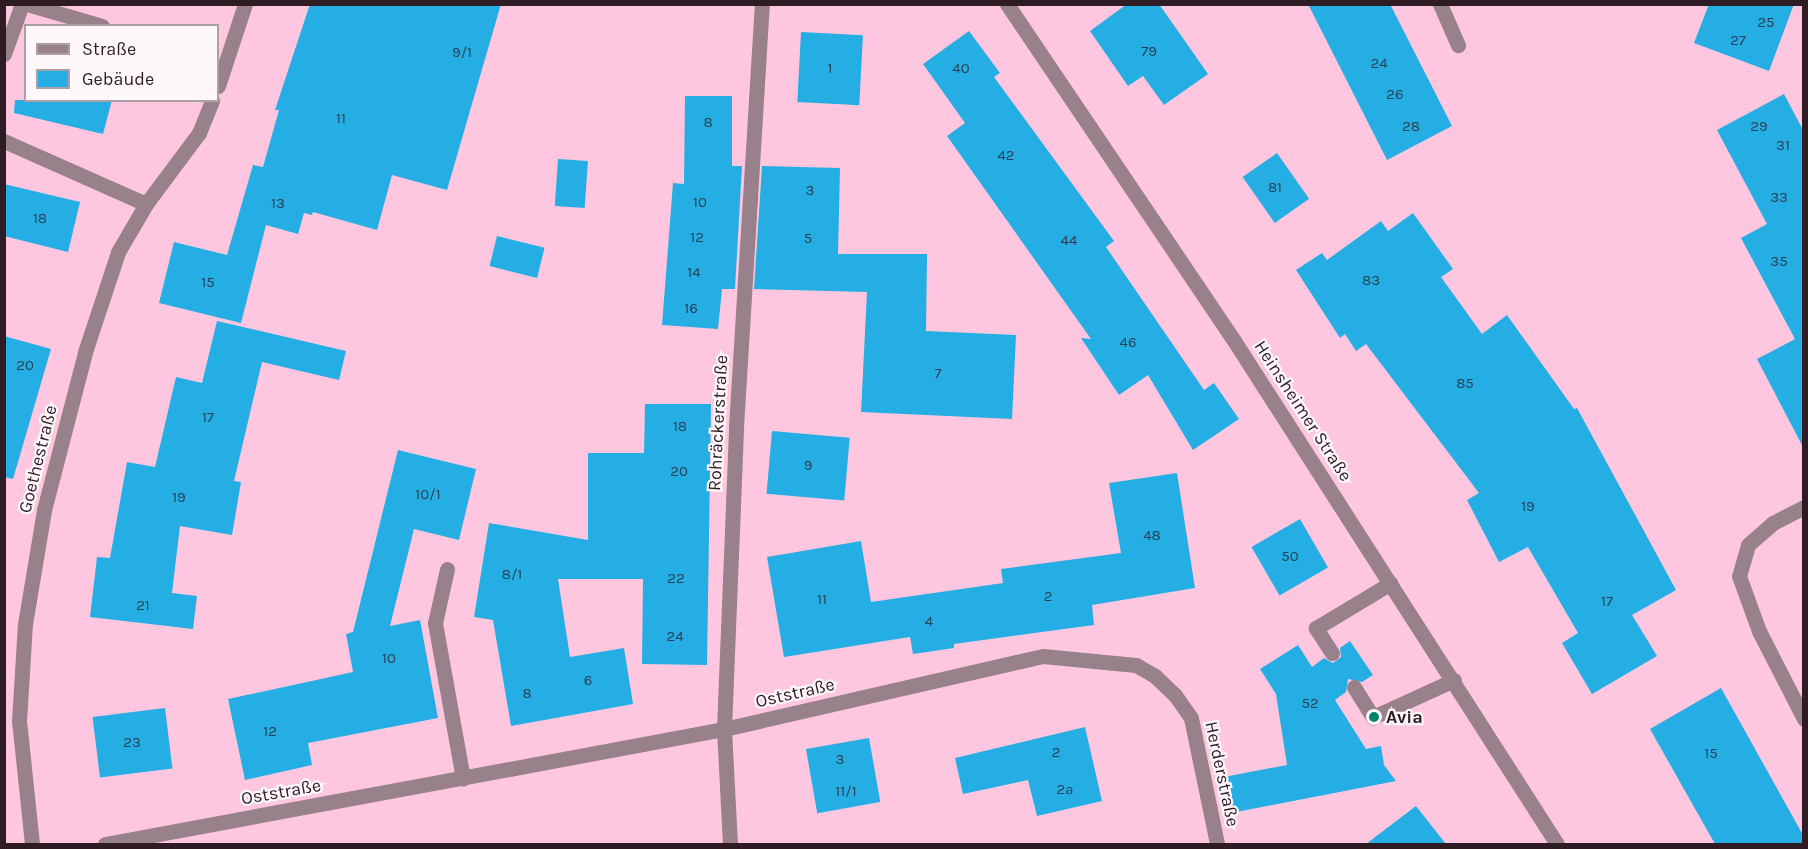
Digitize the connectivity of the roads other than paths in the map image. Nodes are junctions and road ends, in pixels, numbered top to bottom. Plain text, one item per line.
1 (245, 4) edge
2 (762, 4) edge
3 (1008, 4) edge
4 (1440, 4) edge
5 (32, 5) edge
6 (95, 24) edge
7 (1458, 45) dead end
8 (4, 54) edge
9 (223, 59) edge
10 (219, 81) edge
11 (211, 102) edge
12 (4, 141) edge
13 (146, 204) junction
14 (1803, 507) edge
15 (447, 569) dead end
16 (1391, 583) junction
17 (1332, 653) dead end
18 (1136, 664) joint
19 (1454, 680) junction
20 (1354, 687) dead end
21 (1803, 720) edge
22 (724, 729) junction
23 (464, 779) junction
24 (32, 844) edge
25 (105, 844) edge
26 (730, 844) edge
27 (1217, 844) edge
28 (1557, 844) edge

1 - 9 street
2 - 22 street, Rohräckerstraße
3 - 16 street, Heinsheimer Straße
4 - 7 street
5 - 6 street
5 - 8 street
9 - 10 street
11 - 13 street, Goethestraße
12 - 13 street
13 - 24 street, Goethestraße
14 - 21 street
15 - 23 street
16 - 17 street
16 - 19 street, Heinsheimer Straße
18 - 22 street, Oststraße
18 - 27 street, Herderstraße
19 - 20 street
19 - 28 street, Heinsheimer Straße
22 - 23 street, Oststraße
22 - 26 street, Rohräckerstraße
23 - 25 street, Oststraße

